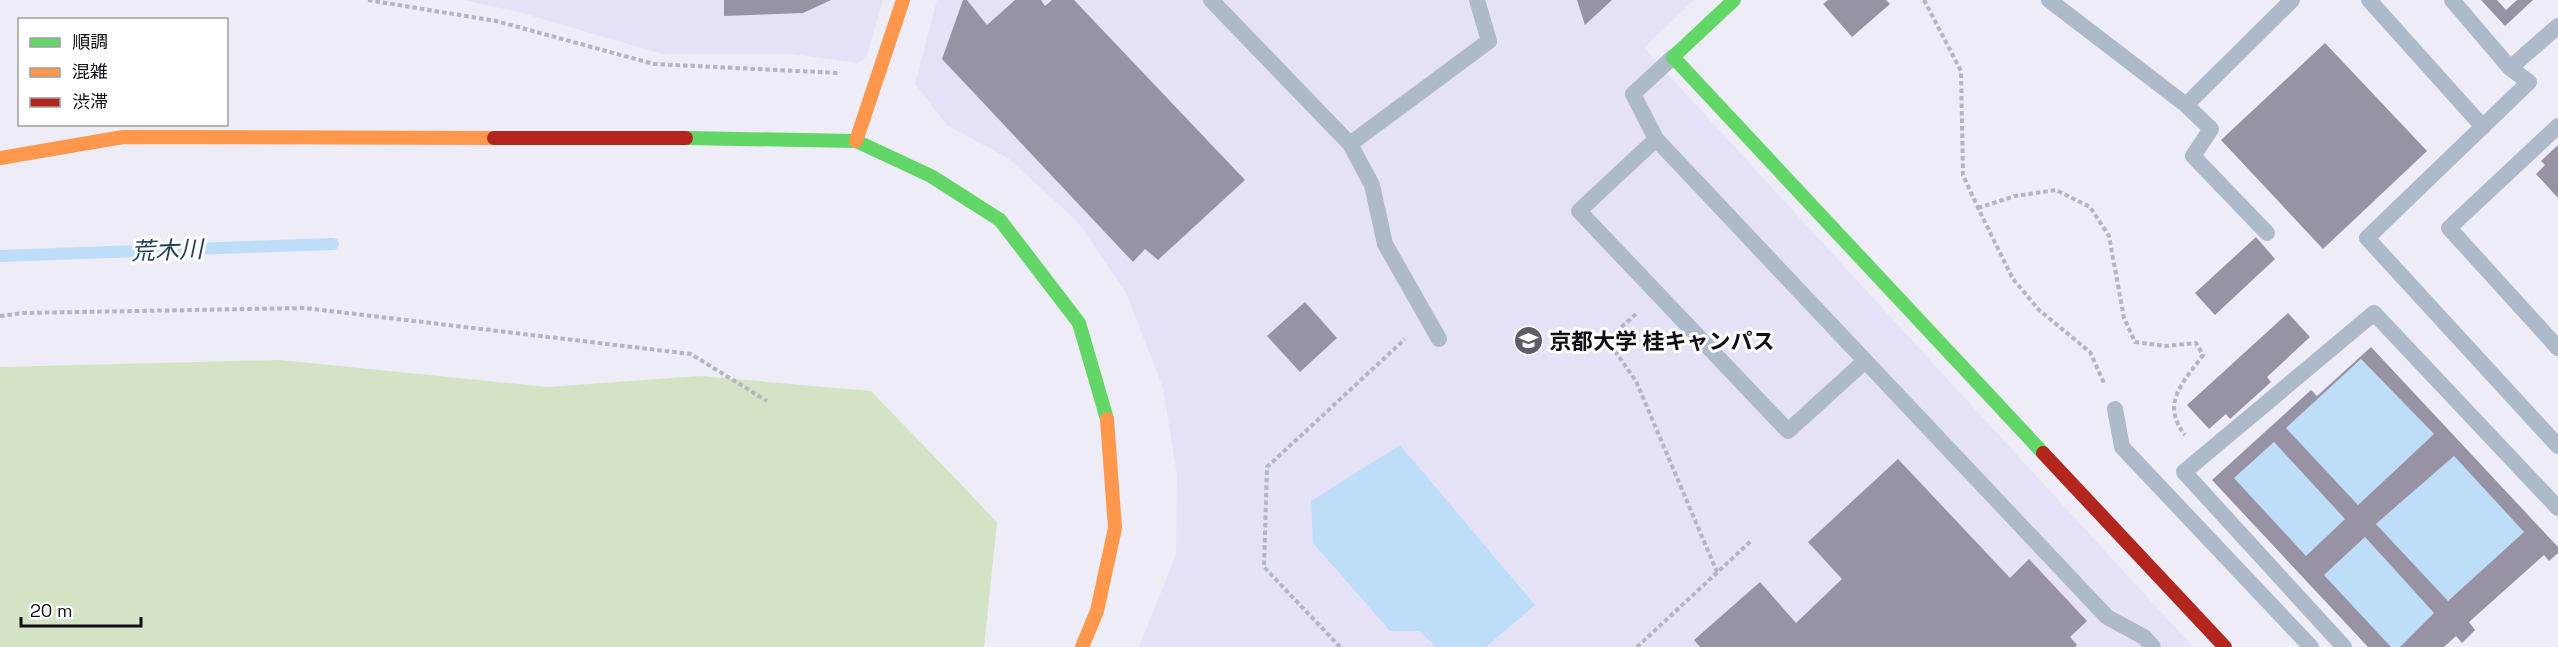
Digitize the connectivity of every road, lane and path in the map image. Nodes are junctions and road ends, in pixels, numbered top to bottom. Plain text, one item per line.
1 (368, 0) edge
2 (903, 0) edge
3 (1211, 0) edge
4 (1477, 0) edge
5 (1734, 0) edge
6 (1924, 0) edge
7 (2049, 0) edge
8 (2292, 0) edge
9 (2369, 0) edge
10 (2452, 0) edge
11 (2558, 26) edge
12 (1673, 57) junction
13 (2510, 68) junction
14 (840, 73) dead end
15 (2186, 105) junction
16 (2558, 126) edge
17 (2483, 127) junction
18 (1656, 139) junction
19 (856, 141) junction
20 (1350, 144) junction
21 (0, 158) edge
22 (1978, 208) junction
23 (2267, 233) dead end
24 (1658, 293) junction
25 (0, 316) edge
26 (1427, 319) junction
27 (1439, 339) dead end
28 (2558, 348) edge
29 (1865, 361) junction
30 (767, 401) dead end
31 (2115, 409) joint
32 (2558, 446) edge
33 (2203, 457) junction
34 (2558, 508) edge
35 (1751, 541) dead end
36 (1717, 572) junction
37 (2329, 631) junction
38 (1082, 647) edge
39 (1340, 647) edge
40 (1637, 647) edge
41 (2153, 647) edge
42 (2225, 647) edge
43 (2311, 647) edge
44 (2343, 647) edge

1 - 14 path
2 - 19 street
3 - 20 lane
4 - 20 lane
5 - 12 street
6 - 22 path
7 - 15 lane
8 - 15 lane
9 - 17 lane
10 - 13 lane
11 - 13 lane
12 - 18 lane
12 - 42 street
13 - 17 lane
15 - 23 lane
16 - 28 lane
17 - 32 lane
18 - 24 lane
18 - 29 lane
19 - 21 street
19 - 38 street
20 - 26 lane
22 - 31 path
22 - 33 path
24 - 29 lane
24 - 36 path
25 - 30 path
26 - 27 lane
26 - 39 path
29 - 41 lane
31 - 43 lane
33 - 34 lane
33 - 37 lane
35 - 36 path
36 - 40 path
37 - 43 lane
37 - 44 lane

